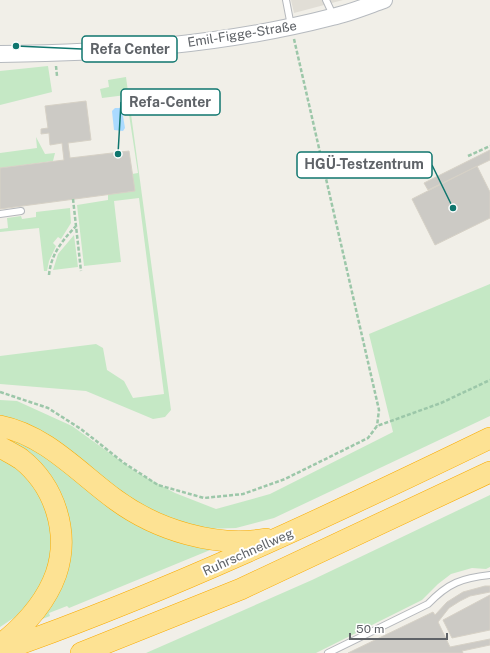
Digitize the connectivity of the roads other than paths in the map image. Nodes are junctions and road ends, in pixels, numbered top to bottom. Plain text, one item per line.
1 (286, 0) edge
2 (326, 0) edge
3 (384, 0) edge
4 (334, 17) junction
5 (291, 27) junction
6 (0, 54) edge
7 (21, 212) dead end
8 (0, 214) edge
9 (0, 426) edge
10 (490, 438) edge
11 (0, 447) edge
12 (490, 472) edge
13 (301, 528) junction
14 (490, 575) edge
15 (0, 645) edge
16 (0, 652) edge
17 (81, 653) edge
18 (328, 653) edge

1 - 5 lane
2 - 4 lane
3 - 4 street, Emil-Figge-Straße
4 - 5 street, Emil-Figge-Straße
5 - 6 street, Emil-Figge-Straße
7 - 8 lane
9 - 13 highway
10 - 13 highway, Ruhrschnellweg
11 - 15 highway
12 - 17 highway
13 - 16 highway, Ruhrschnellweg
14 - 18 lane

